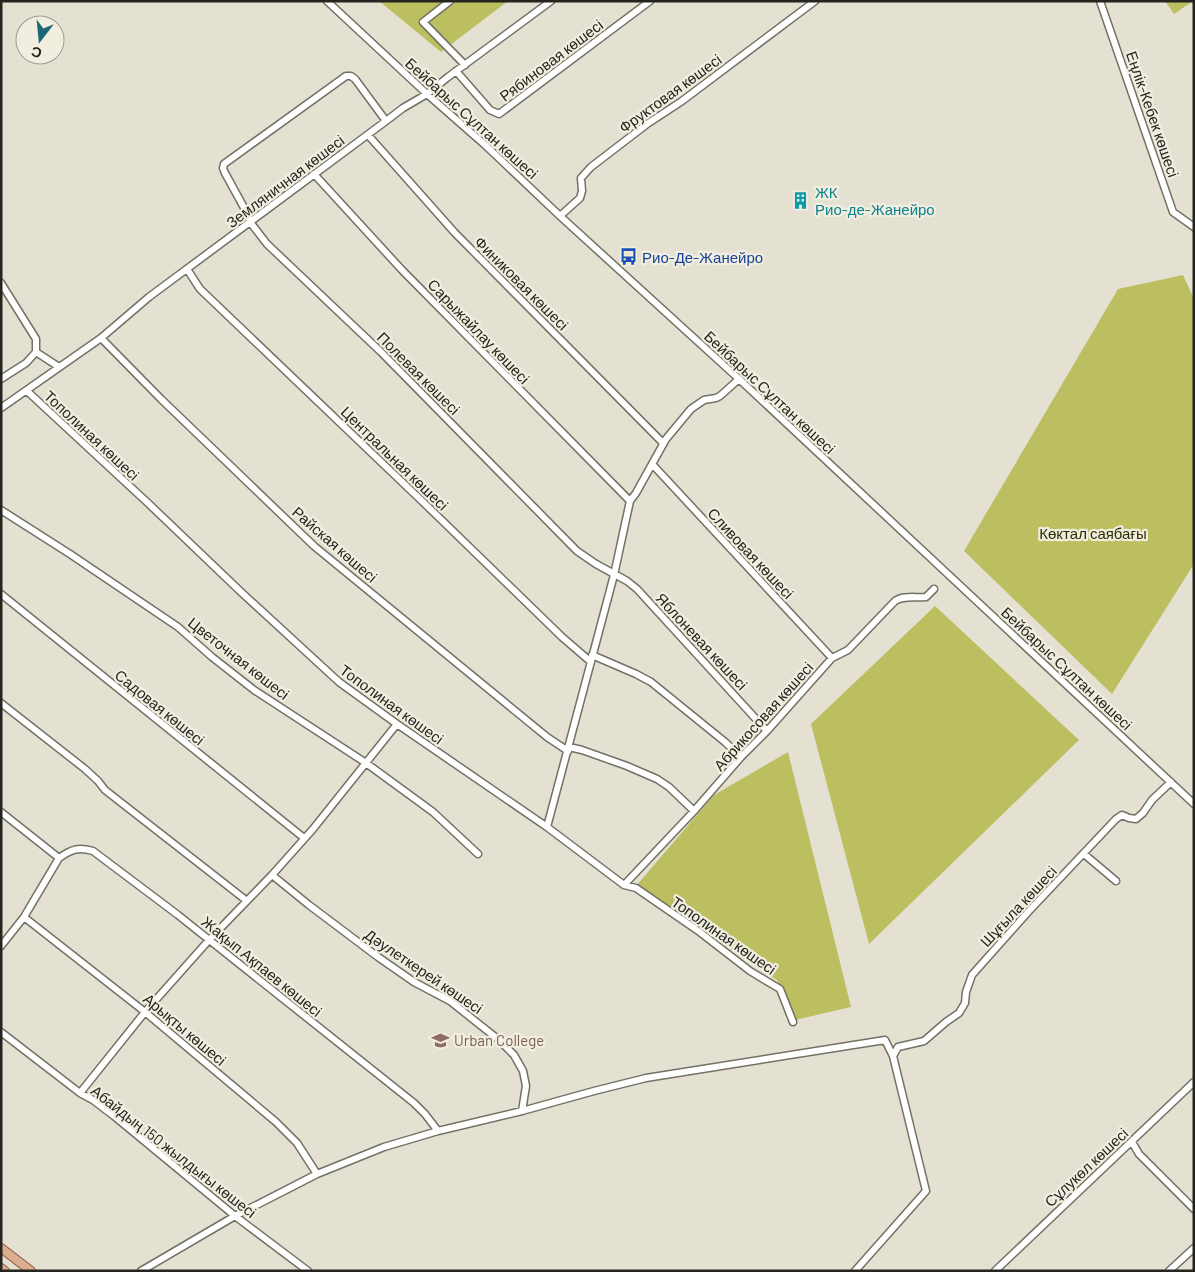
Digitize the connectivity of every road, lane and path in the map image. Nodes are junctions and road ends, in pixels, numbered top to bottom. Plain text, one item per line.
1 (327, 1) edge
2 (450, 1) edge
3 (551, 1) edge
4 (650, 1) edge
5 (814, 1) edge
6 (1100, 1) edge
7 (465, 65) junction
8 (456, 71) junction
9 (427, 94) junction
10 (386, 121) junction
11 (368, 135) junction
12 (314, 174) junction
13 (560, 216) junction
14 (250, 222) junction
15 (1194, 227) edge
16 (187, 269) junction
17 (1, 283) edge
18 (101, 338) junction
19 (36, 352) junction
20 (59, 368) junction
21 (1, 379) edge
22 (739, 380) junction
23 (27, 391) junction
24 (1, 408) edge
25 (663, 443) junction
26 (652, 464) junction
27 (630, 501) junction
28 (1, 510) edge
29 (614, 575) junction
30 (934, 589) dead end
31 (1, 594) edge
32 (591, 658) junction
33 (832, 658) junction
34 (1, 703) edge
35 (397, 724) junction
36 (767, 731) junction
37 (568, 749) junction
38 (741, 757) junction
39 (366, 764) junction
40 (1170, 782) junction
41 (1194, 804) edge
42 (694, 811) junction
43 (1, 812) edge
44 (548, 827) junction
45 (304, 838) junction
46 (478, 854) dead end
47 (1084, 854) junction
48 (60, 858) junction
49 (272, 875) junction
50 (1116, 881) dead end
51 (624, 885) junction
52 (247, 901) junction
53 (24, 917) junction
54 (209, 940) junction
55 (1, 946) edge
56 (145, 1012) junction
57 (793, 1022) dead end
58 (1, 1032) edge
59 (893, 1056) junction
60 (1194, 1082) edge
61 (80, 1093) junction
62 (522, 1111) junction
63 (438, 1131) junction
64 (1132, 1142) junction
65 (317, 1174) junction
66 (1194, 1209) edge
67 (235, 1216) junction
68 (1, 1248) edge
69 (1194, 1248) edge
70 (1, 1268) edge
71 (5, 1271) edge
72 (31, 1271) edge
73 (141, 1271) edge
74 (308, 1271) edge
75 (855, 1271) edge
76 (995, 1271) edge
77 (1169, 1271) edge

1 - 9 street, Бейбарыс Сұлтан көшесі
2 - 7 street
3 - 7 street, Земляничная көшесі
4 - 8 street, Рябиновая көшесі
5 - 13 street, Фруктовая көшесі
6 - 15 street, Еңлік-Кебек көшесі
7 - 8 street, Земляничная көшесі
8 - 9 street, Земляничная көшесі
9 - 10 street, Земляничная көшесі
9 - 13 street, Бейбарыс Сұлтан көшесі
10 - 11 street, Земляничная көшесі
10 - 14 street, Полевая көшесі
11 - 12 street, Земляничная көшесі
11 - 25 street, Финиковая көшесі
12 - 14 street, Земляничная көшесі
12 - 27 street, Сарыжайлау көшесі
13 - 22 street, Бейбарыс Сұлтан көшесі
14 - 16 street, Земляничная көшесі
14 - 29 street, Полевая көшесі
16 - 18 street, Земляничная көшесі
16 - 32 street, Центральная көшесі
17 - 19 street
18 - 20 street, Земляничная көшесі
18 - 37 street, Райская көшесі
19 - 20 street
19 - 21 street
20 - 23 street, Земляничная көшесі
22 - 25 street
22 - 40 street, Бейбарыс Сұлтан көшесі
23 - 24 street, Земляничная көшесі
23 - 35 street, Тополиная көшесі
25 - 26 street
26 - 27 street
26 - 33 street, Сливовая көшесі
27 - 29 street
28 - 39 street, Цветочная көшесі
29 - 32 street
29 - 36 street, Яблоневая көшесі
30 - 33 street, Абрикосовая көшесі
31 - 45 street, Садовая көшесі
32 - 37 street
32 - 38 street, Центральная көшесі
33 - 36 street, Абрикосовая көшесі
34 - 52 street
35 - 39 street
35 - 44 street, Тополиная көшесі
36 - 38 street, Абрикосовая көшесі
37 - 42 street, Райская көшесі
37 - 44 street
38 - 42 street, Абрикосовая көшесі
39 - 45 street
39 - 46 street, Цветочная көшесі
40 - 41 street, Бейбарыс Сұлтан көшесі
40 - 47 street, Шұғыла көшесі
42 - 51 street, Абрикосовая көшесі
43 - 48 street
44 - 51 street, Тополиная көшесі
45 - 49 street
47 - 50 street
47 - 59 street, Шұғыла көшесі
48 - 53 street
48 - 54 street, Жақып Ақпаев көшесі
49 - 52 street
49 - 62 street, Дәулеткерей көшесі
51 - 57 street, Тополиная көшесі
52 - 54 street
53 - 55 street
53 - 56 street, Арықты көшесі
54 - 56 street
54 - 63 street, Жақып Ақпаев көшесі
56 - 61 street
56 - 65 street, Арықты көшесі
58 - 61 street, Абайдың 150 жылдығы көшесі
59 - 62 street
59 - 75 street
60 - 64 street, Сұлукөл көшесі
61 - 67 street, Абайдың 150 жылдығы көшесі
62 - 63 street
63 - 65 street
64 - 66 street
64 - 76 street, Сұлукөл көшесі
65 - 67 street
67 - 73 street
67 - 74 street, Абайдың 150 жылдығы көшесі
68 - 72 main road
69 - 77 street
70 - 71 main road

